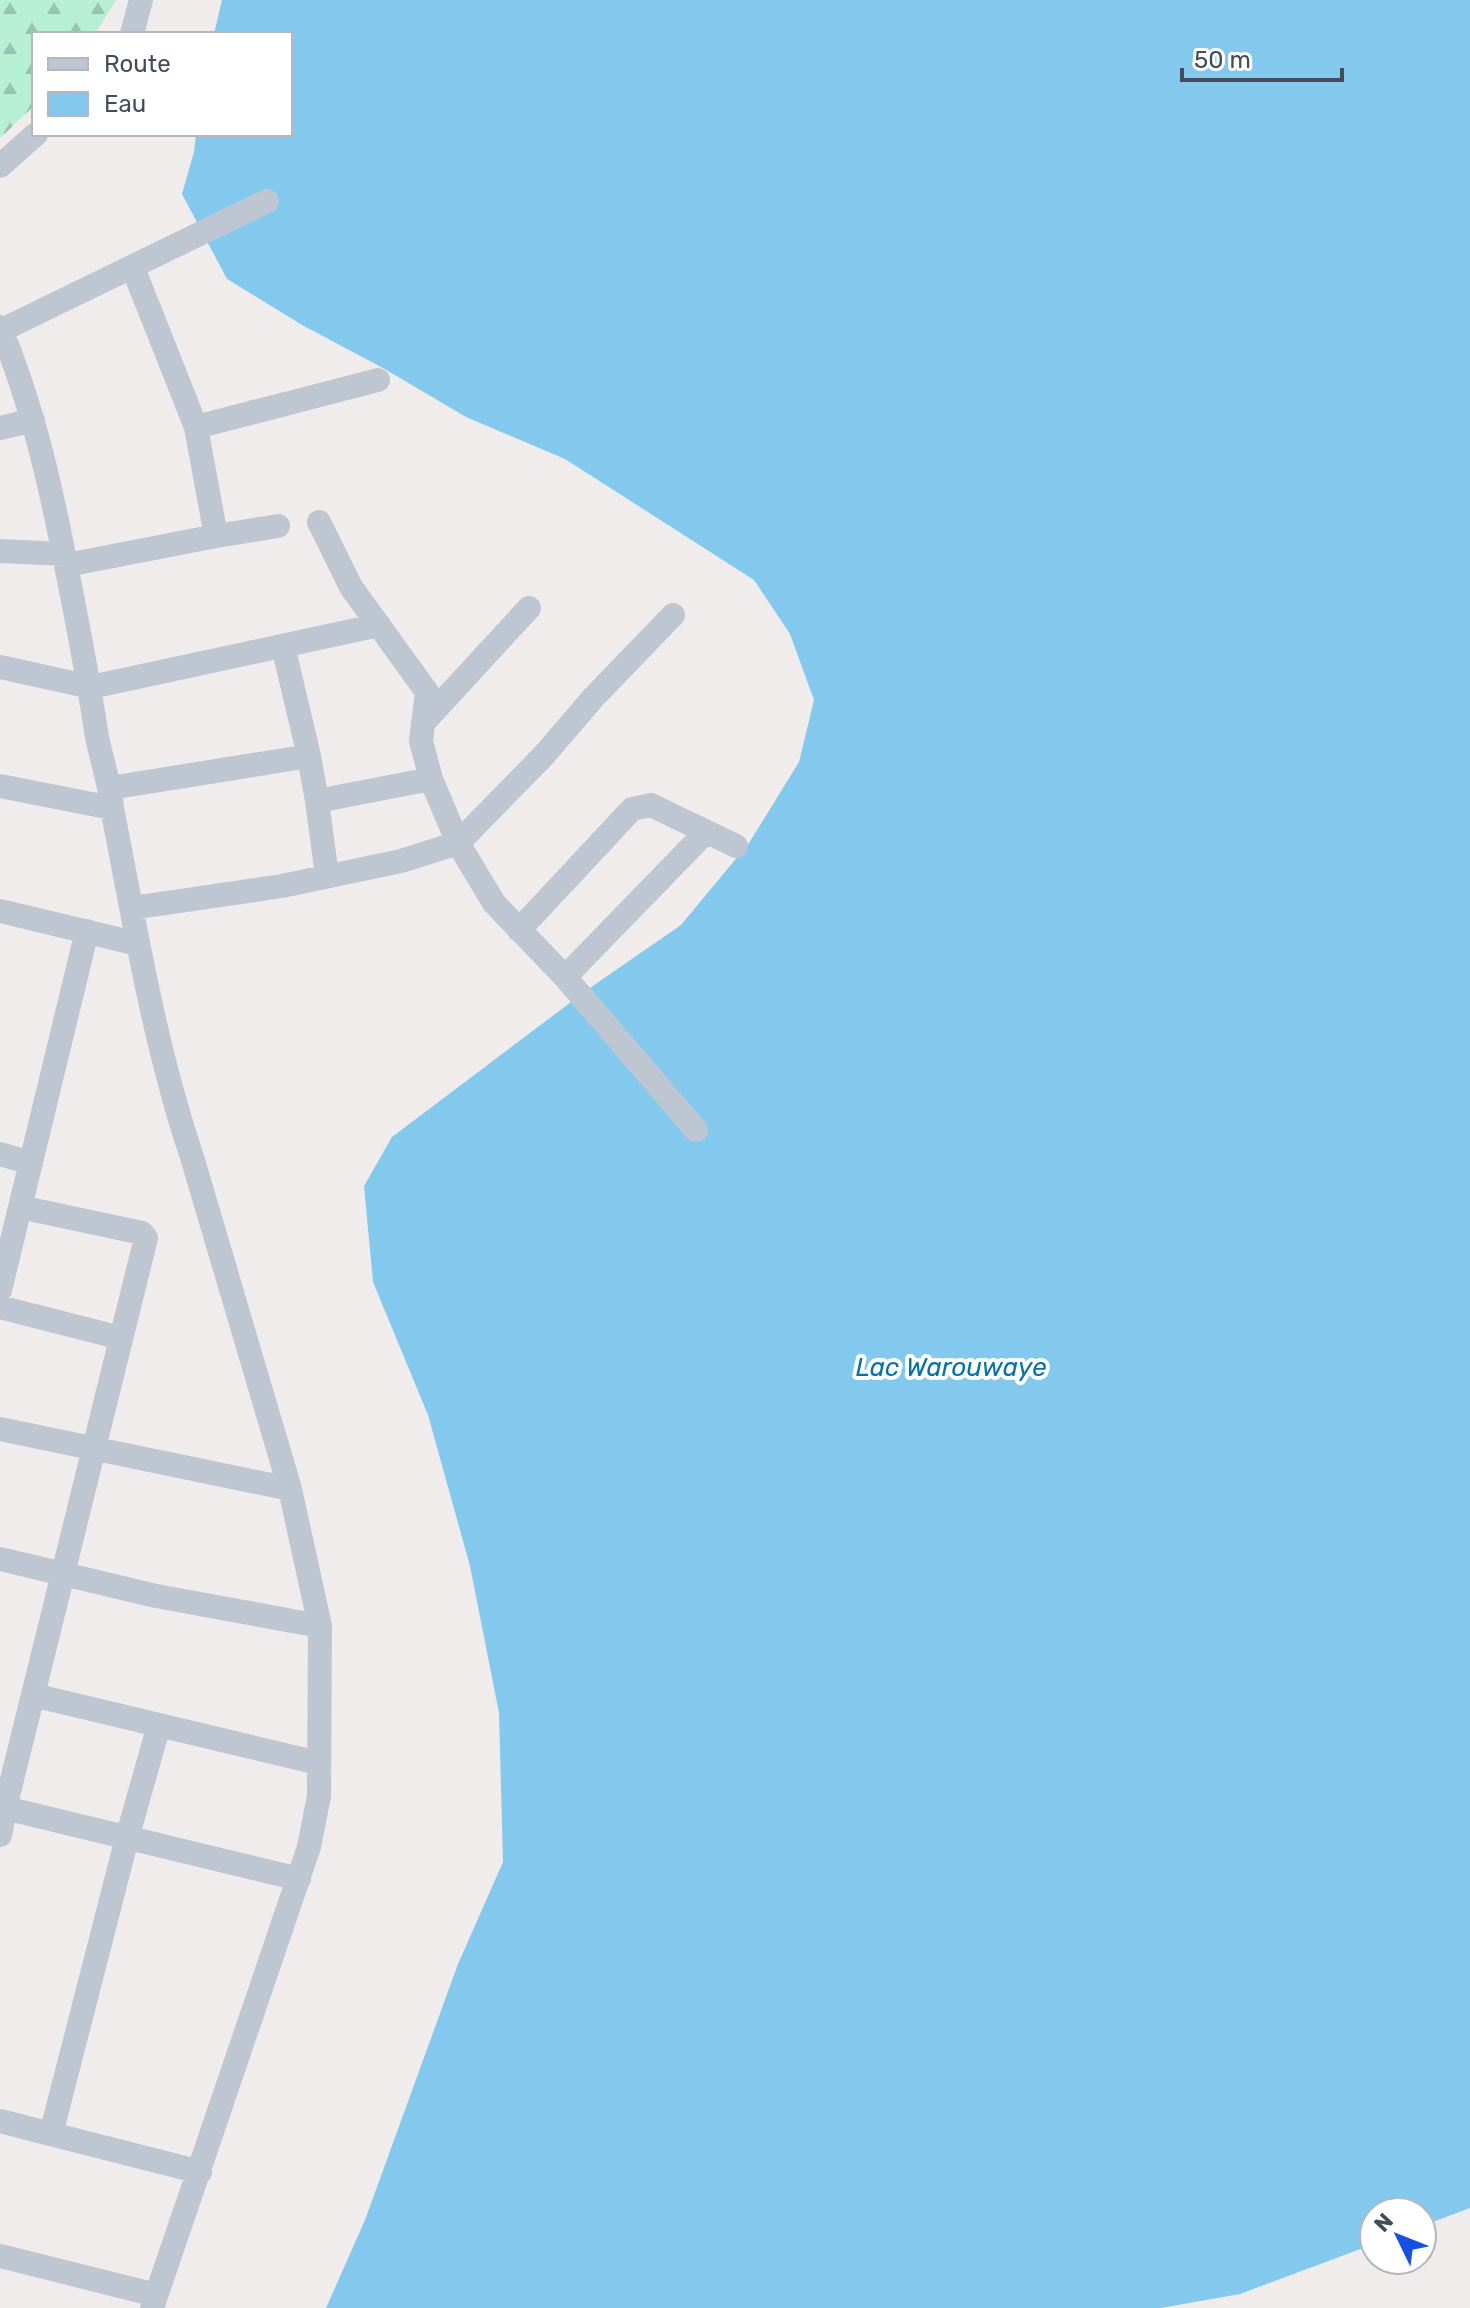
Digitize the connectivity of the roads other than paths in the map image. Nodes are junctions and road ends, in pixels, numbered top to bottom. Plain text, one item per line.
1 (141, 0) edge
2 (133, 32) edge
3 (34, 136) edge
4 (0, 166) edge
5 (267, 201) dead end
6 (133, 268) junction
7 (1, 329) edge
8 (378, 380) dead end
9 (33, 420) junction
10 (196, 427) junction
11 (0, 428) edge
12 (319, 522) dead end
13 (278, 526) dead end
14 (216, 536) junction
15 (0, 551) edge
16 (65, 560) junction
17 (529, 608) dead end
18 (673, 615) dead end
19 (379, 625) junction
20 (283, 646) junction
21 (0, 667) edge
22 (91, 687) junction
23 (423, 723) junction
24 (309, 756) junction
25 (431, 779) junction
26 (0, 786) edge
27 (111, 798) junction
28 (317, 801) junction
29 (706, 832) junction
30 (458, 843) junction
31 (736, 846) dead end
32 (327, 876) junction
33 (132, 908) junction
34 (0, 911) edge
35 (519, 930) junction
36 (87, 931) junction
37 (138, 944) junction
38 (565, 977) junction
39 (696, 1130) dead end
40 (0, 1154) edge
41 (31, 1163) junction
42 (20, 1207) junction
43 (0, 1290) edge
44 (0, 1307) edge
45 (121, 1338) junction
46 (0, 1429) edge
47 (95, 1449) junction
48 (290, 1489) junction
49 (0, 1559) edge
50 (63, 1573) junction
51 (320, 1626) junction
52 (33, 1695) junction
53 (159, 1725) junction
54 (318, 1763) junction
55 (3, 1808) edge
56 (0, 1835) edge
57 (127, 1838) junction
58 (299, 1879) junction
59 (0, 2121) edge
60 (51, 2134) junction
61 (200, 2172) junction
62 (0, 2256) edge
63 (154, 2302) edge

1 - 2 street
3 - 4 street
5 - 6 street
6 - 7 street
6 - 10 street
7 - 9 street
8 - 10 street
9 - 11 street
9 - 16 street
10 - 14 street
12 - 19 street
13 - 14 street
14 - 16 street
15 - 16 street
16 - 22 street
17 - 23 street
18 - 30 street
19 - 20 street
19 - 23 street
20 - 22 street
20 - 24 street
21 - 22 street
22 - 27 street
23 - 25 street
24 - 27 street
24 - 28 street
25 - 28 street
25 - 30 street
26 - 27 street
27 - 33 street
28 - 32 street
29 - 31 street
29 - 35 street
29 - 38 street
30 - 32 street
30 - 35 street
32 - 33 street
33 - 37 street
34 - 36 street
35 - 38 street
36 - 37 street
36 - 41 street
37 - 48 street
38 - 39 street
40 - 41 street
41 - 42 street
42 - 43 street
42 - 45 street
44 - 45 street
45 - 47 street
46 - 47 street
47 - 48 street
47 - 50 street
48 - 51 street
49 - 50 street
50 - 51 street
50 - 52 street
51 - 54 street
52 - 53 street
52 - 55 street
53 - 54 street
53 - 57 street
54 - 58 street
55 - 56 street
55 - 57 street
57 - 58 street
57 - 60 street
58 - 61 street
59 - 60 street
60 - 61 street
61 - 63 street
62 - 63 street

